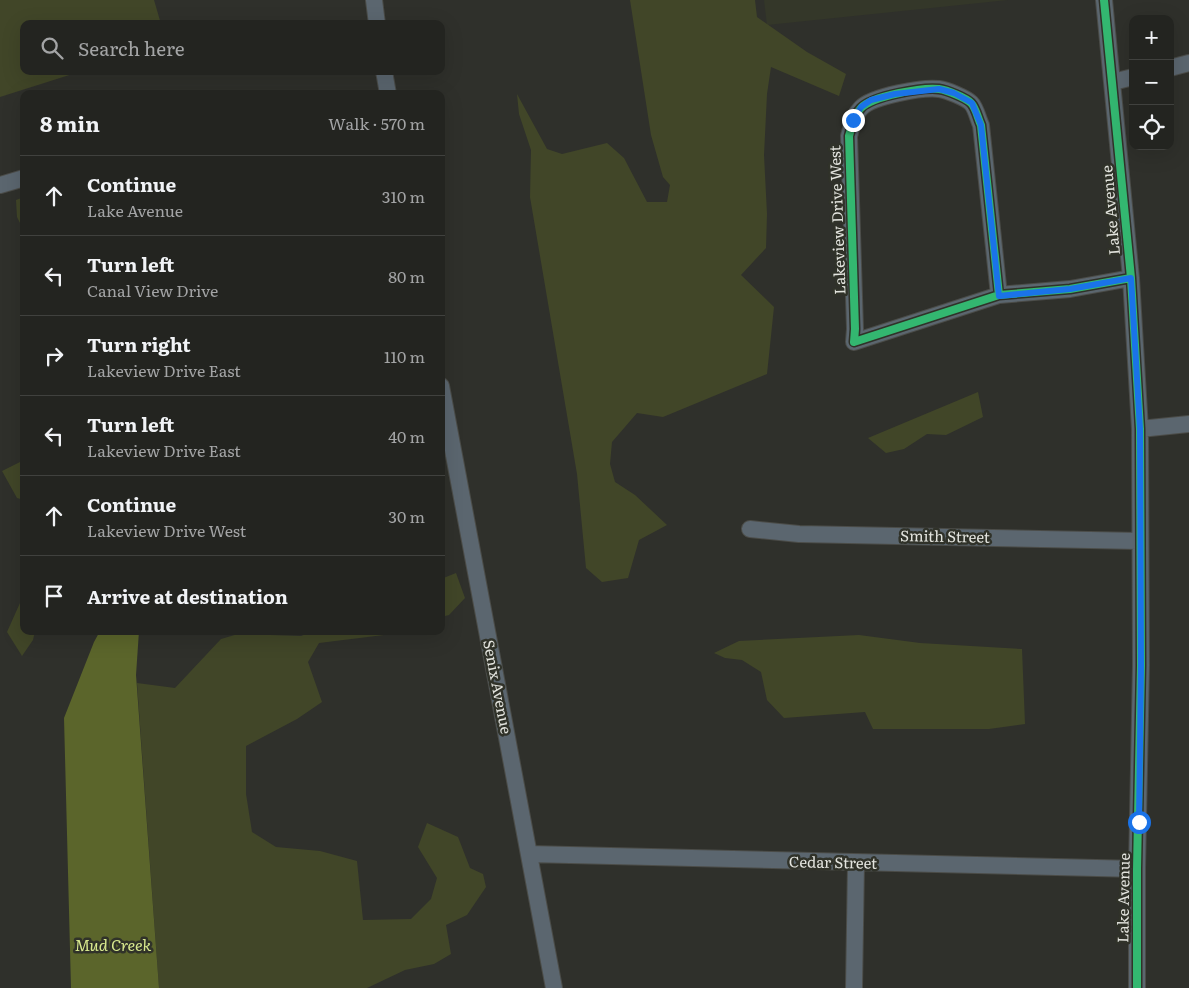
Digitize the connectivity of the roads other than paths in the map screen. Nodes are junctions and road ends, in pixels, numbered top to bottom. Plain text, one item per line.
1 (374, 0) edge
2 (1104, 0) edge
3 (376, 20) edge
4 (1189, 63) edge
5 (1174, 67) edge
6 (385, 75) edge
7 (1129, 78) edge
8 (1113, 82) junction
9 (387, 90) edge
10 (20, 179) edge
11 (0, 185) edge
12 (1131, 278) junction
13 (999, 296) junction
14 (445, 407) edge
15 (1189, 424) edge
16 (1140, 429) junction
17 (750, 529) dead end
18 (1139, 541) junction
19 (529, 854) junction
20 (856, 863) junction
21 (1137, 869) junction
22 (554, 988) edge
23 (854, 988) edge
24 (1137, 988) edge

1 - 3 street
2 - 8 street, Lake Avenue
4 - 5 street
6 - 9 street
7 - 8 street
8 - 12 street, Lake Avenue
10 - 11 street
12 - 13 street
12 - 16 street, Lake Avenue
13 - 13 street, Lakeview Drive West
14 - 19 street, Senix Avenue
15 - 16 street
16 - 18 street, Lake Avenue
17 - 18 street, Smith Street
18 - 21 street, Lake Avenue
19 - 20 street, Cedar Street
19 - 22 street, Senix Avenue
20 - 21 street, Cedar Street
20 - 23 street
21 - 24 street, Lake Avenue

